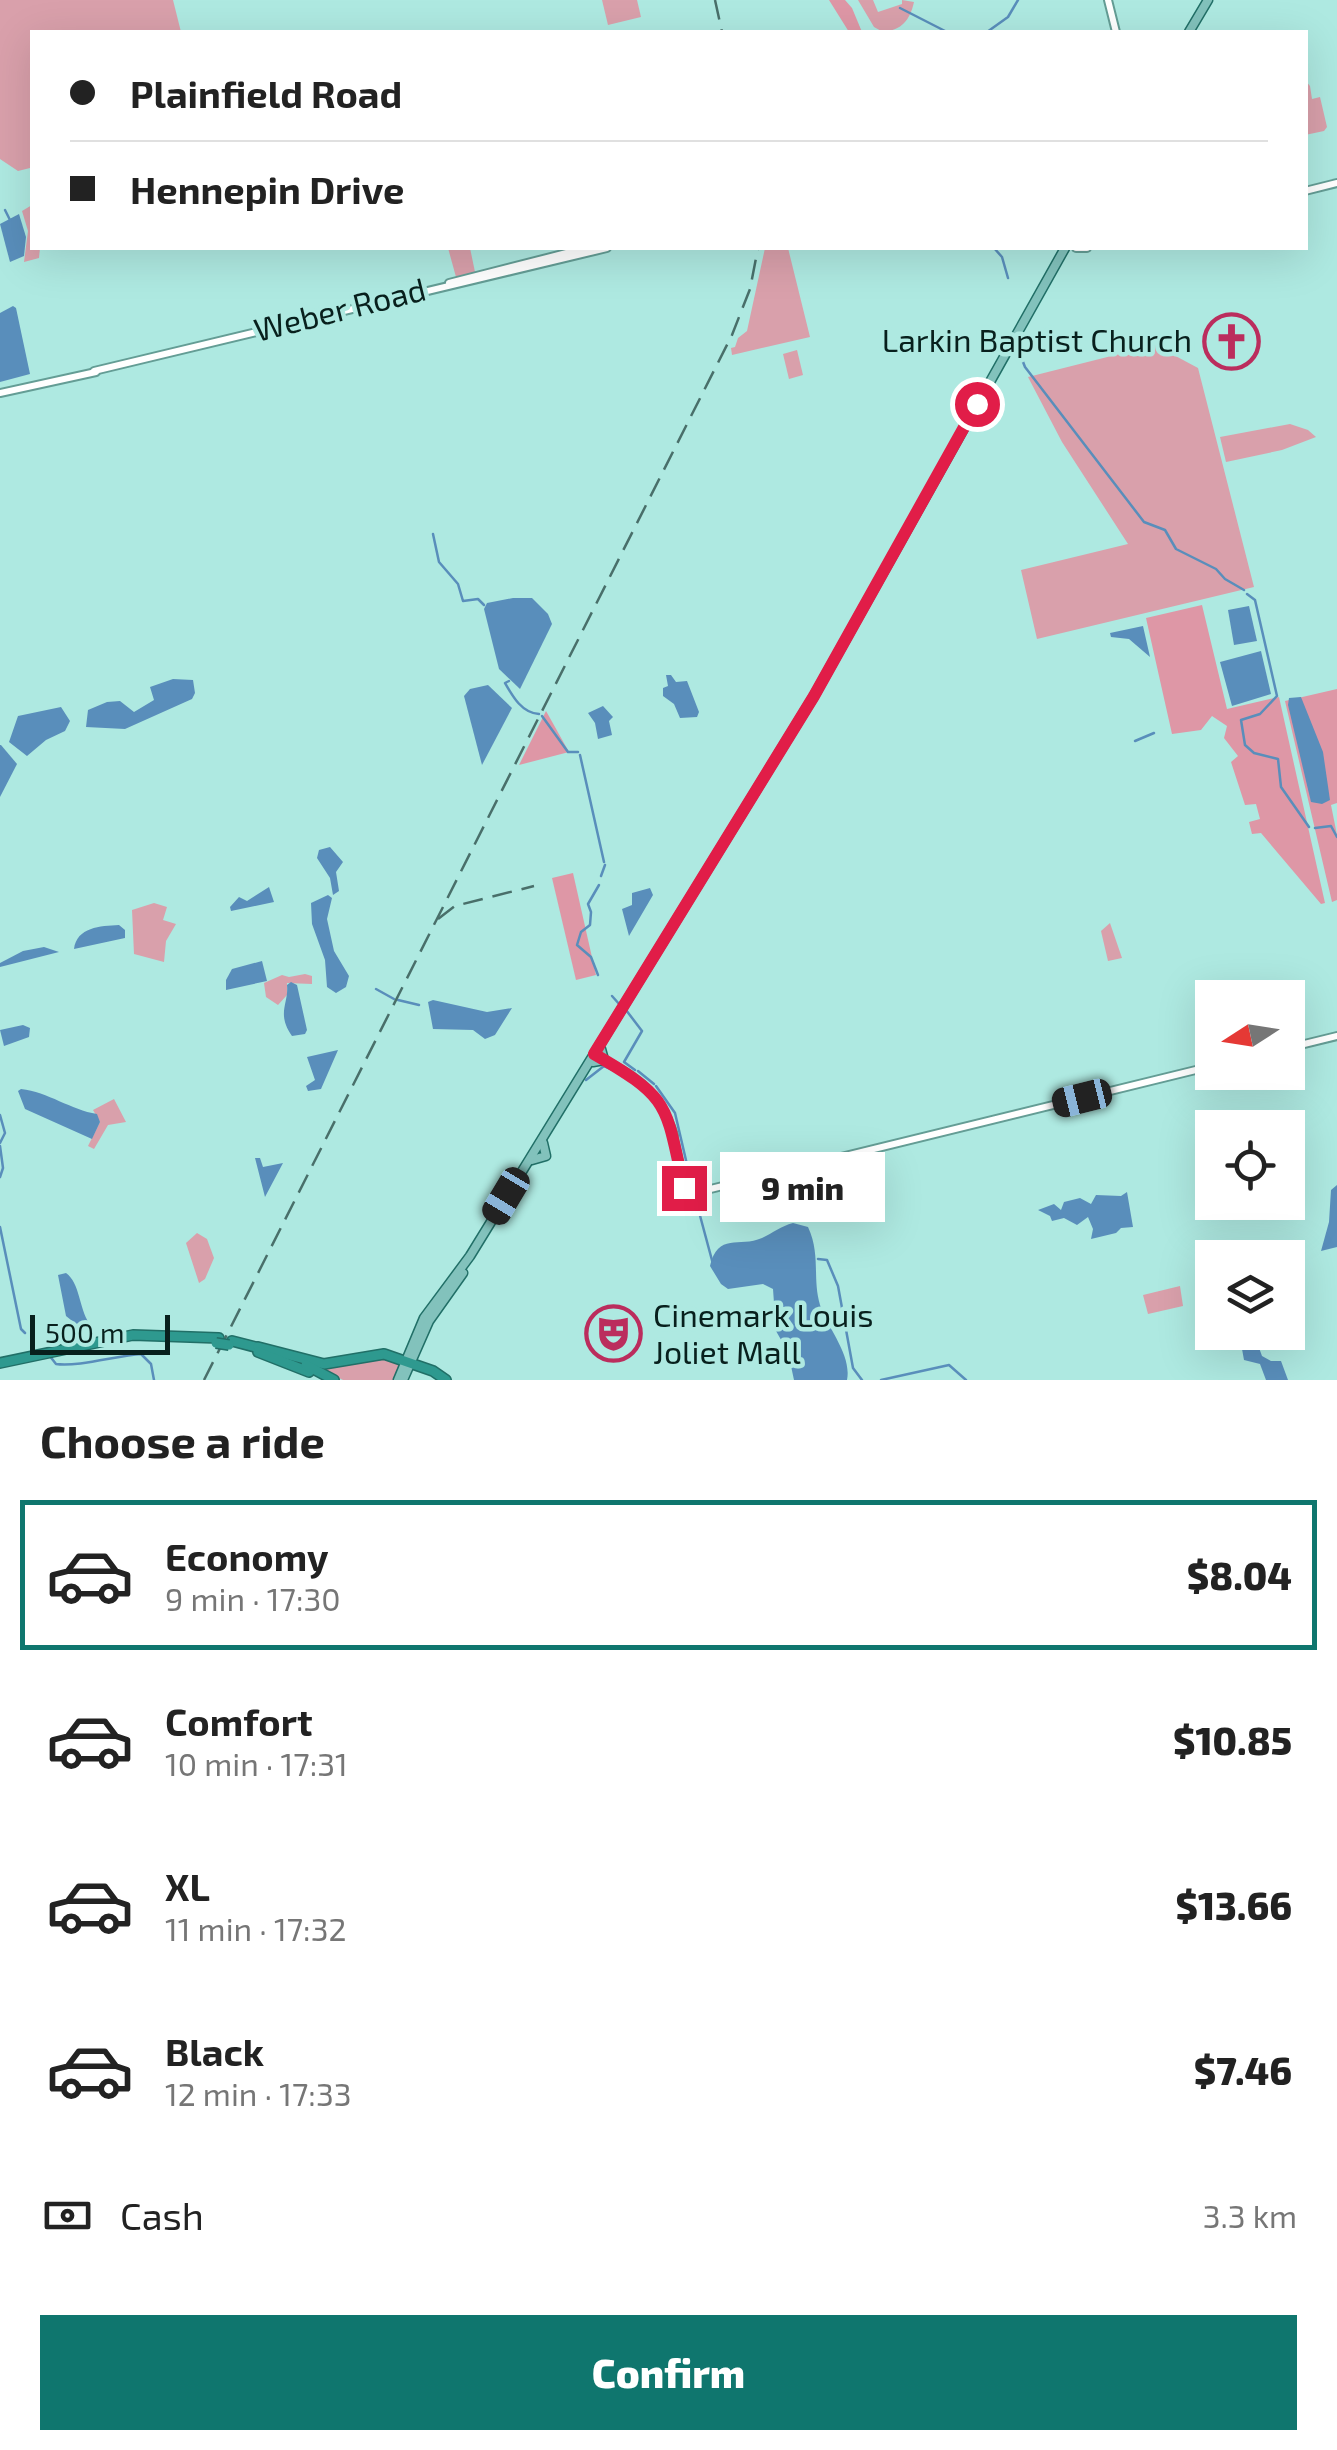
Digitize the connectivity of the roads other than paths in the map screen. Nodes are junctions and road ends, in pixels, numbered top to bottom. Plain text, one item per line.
1 (1108, 0) edge
2 (1208, 0) edge
3 (1116, 30) edge
4 (1189, 30) edge
5 (1337, 183) edge
6 (1308, 190) edge
7 (578, 250) edge
8 (597, 250) edge
9 (1064, 250) edge
10 (448, 284) junction
11 (0, 393) edge
12 (1337, 1036) edge
13 (1305, 1044) edge
14 (598, 1056) junction
15 (1195, 1070) edge
16 (231, 1343) junction
17 (258, 1347) junction
18 (286, 1361) junction
19 (411, 1361) junction
20 (0, 1366) edge
21 (308, 1380) edge
22 (325, 1380) edge
23 (334, 1380) edge
24 (400, 1380) edge
25 (446, 1380) edge

1 - 3 main road
2 - 4 main road
5 - 6 main road
7 - 10 main road, Weber Road
8 - 10 main road, Weber Road
9 - 14 main road
10 - 11 main road, Weber Road
12 - 13 main road
14 - 15 main road
14 - 19 main road
14 - 19 main road
16 - 17 highway
16 - 18 highway
16 - 20 highway, bridge
17 - 19 highway
17 - 23 highway
18 - 21 highway
18 - 22 highway
19 - 24 main road
19 - 25 highway

